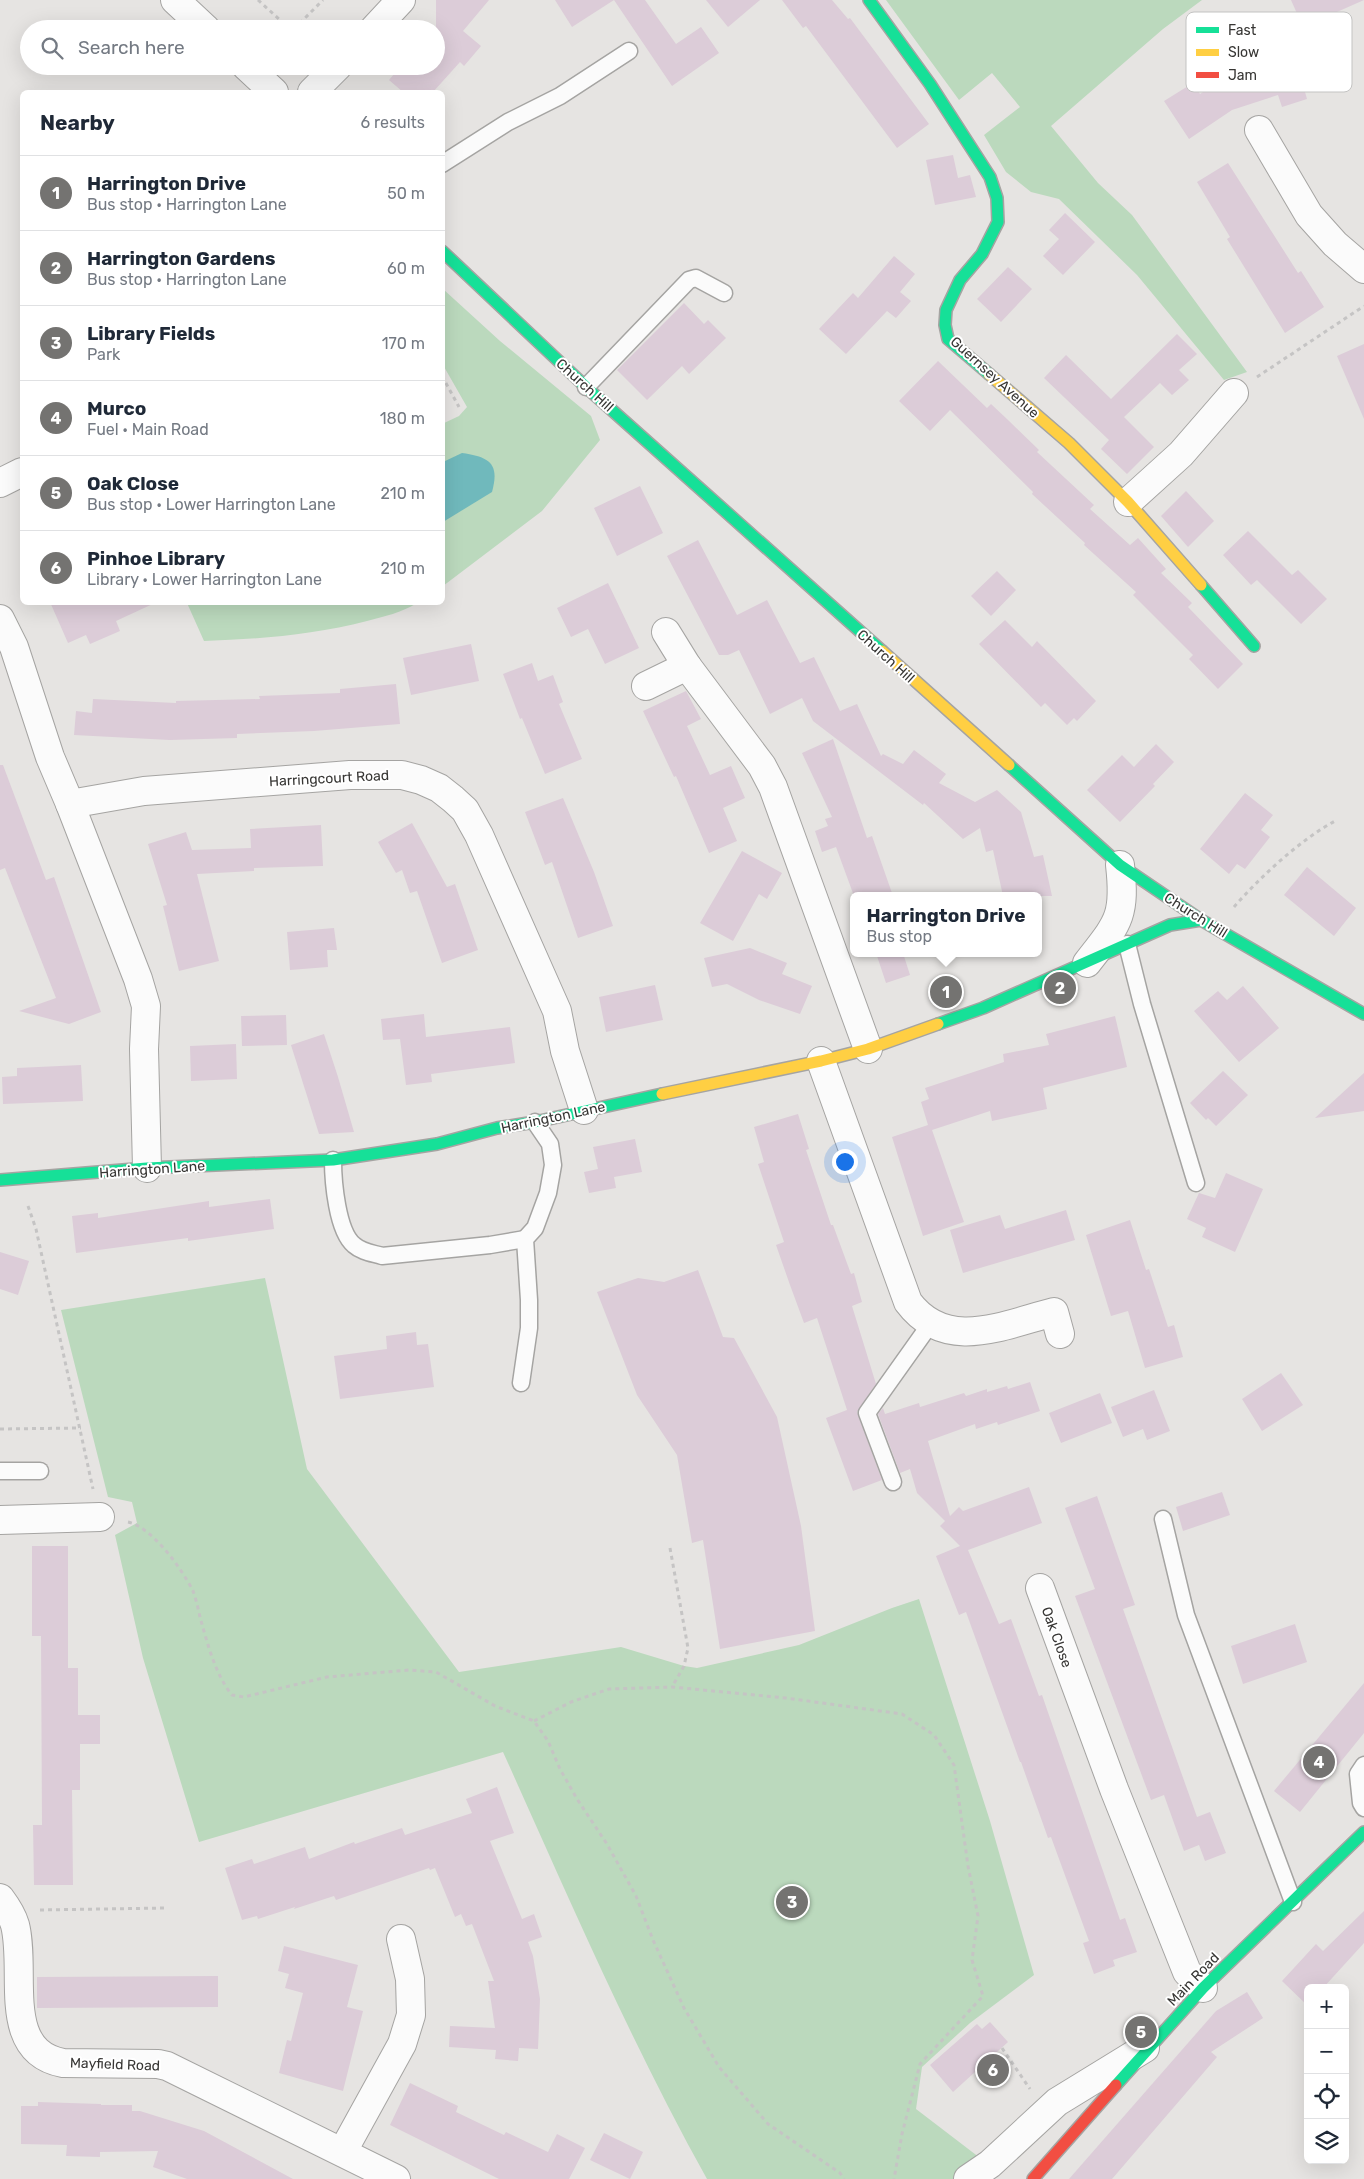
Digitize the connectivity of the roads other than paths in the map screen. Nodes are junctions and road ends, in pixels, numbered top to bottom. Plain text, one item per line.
1 (175, 0) edge
2 (401, 0) edge
3 (869, 0) edge
4 (196, 20) edge
5 (382, 20) edge
6 (629, 51) dead end
7 (256, 75) edge
8 (329, 75) edge
9 (272, 90) edge
10 (314, 90) edge
11 (1259, 130) dead end
12 (445, 162) edge
13 (445, 254) edge
14 (1360, 257) edge
15 (724, 293) dead end
16 (586, 387) junction
17 (1234, 392) road end
18 (20, 473) edge
19 (0, 483) edge
20 (1128, 502) junction
21 (0, 619) edge
22 (666, 632) dead end
23 (1254, 646) dead end
24 (687, 666) junction
25 (646, 686) dead end
26 (70, 804) junction
27 (1120, 865) junction
28 (1201, 920) junction
29 (1127, 944) junction
30 (1087, 962) junction
31 (1364, 1014) edge
32 (868, 1050) junction
33 (821, 1061) junction
34 (584, 1110) junction
35 (535, 1122) junction
36 (333, 1160) junction
37 (147, 1168) junction
38 (0, 1180) edge
39 (1196, 1183) dead end
40 (525, 1239) junction
41 (931, 1323) junction
42 (1060, 1334) dead end
43 (521, 1384) dead end
44 (0, 1471) edge
45 (40, 1471) dead end
46 (893, 1482) dead end
47 (100, 1517) road end
48 (1163, 1519) dead end
49 (0, 1520) edge
50 (1040, 1588) dead end
51 (1364, 1765) edge
52 (1364, 1808) edge
53 (1364, 1832) edge
54 (1293, 1902) junction
55 (4, 1904) edge
56 (401, 1940) dead end
57 (1203, 1988) junction
58 (1154, 2043) junction
59 (343, 2151) junction
60 (396, 2179) edge
61 (968, 2179) edge
62 (1033, 2179) edge

1 - 4 street
2 - 5 street
3 - 20 street, Guernsey Avenue
6 - 12 lane
7 - 9 street
8 - 10 street
11 - 14 street
13 - 16 street, Church Hill
15 - 16 lane
16 - 27 street, Church Hill
17 - 20 street
18 - 19 street
20 - 23 street, Guernsey Avenue
21 - 26 street
22 - 24 street
24 - 25 street
24 - 32 street
26 - 34 street, Harringcourt Road
26 - 37 street
27 - 28 street, Church Hill
27 - 30 street, Harrington Lane
28 - 29 street, Harrington Lane
28 - 31 street, Church Hill
29 - 30 street, Harrington Lane
29 - 39 lane
30 - 32 street, Harrington Lane
32 - 33 street, Harrington Lane
33 - 34 street, Harrington Lane
33 - 41 street
34 - 35 street, Harrington Lane
35 - 36 street, Harrington Lane
35 - 40 lane
36 - 37 street, Harrington Lane
36 - 40 lane
37 - 38 street, Harrington Lane
40 - 43 lane
41 - 42 street
41 - 46 lane
44 - 45 lane
47 - 49 street
48 - 54 lane
50 - 57 street, Oak Close
51 - 52 lane
53 - 54 street, Main Road
54 - 57 street, Main Road
55 - 59 street, Mayfield Road
56 - 59 street
57 - 58 street, Main Road
58 - 61 street
58 - 62 street, Main Road
59 - 60 street, Mayfield Road

